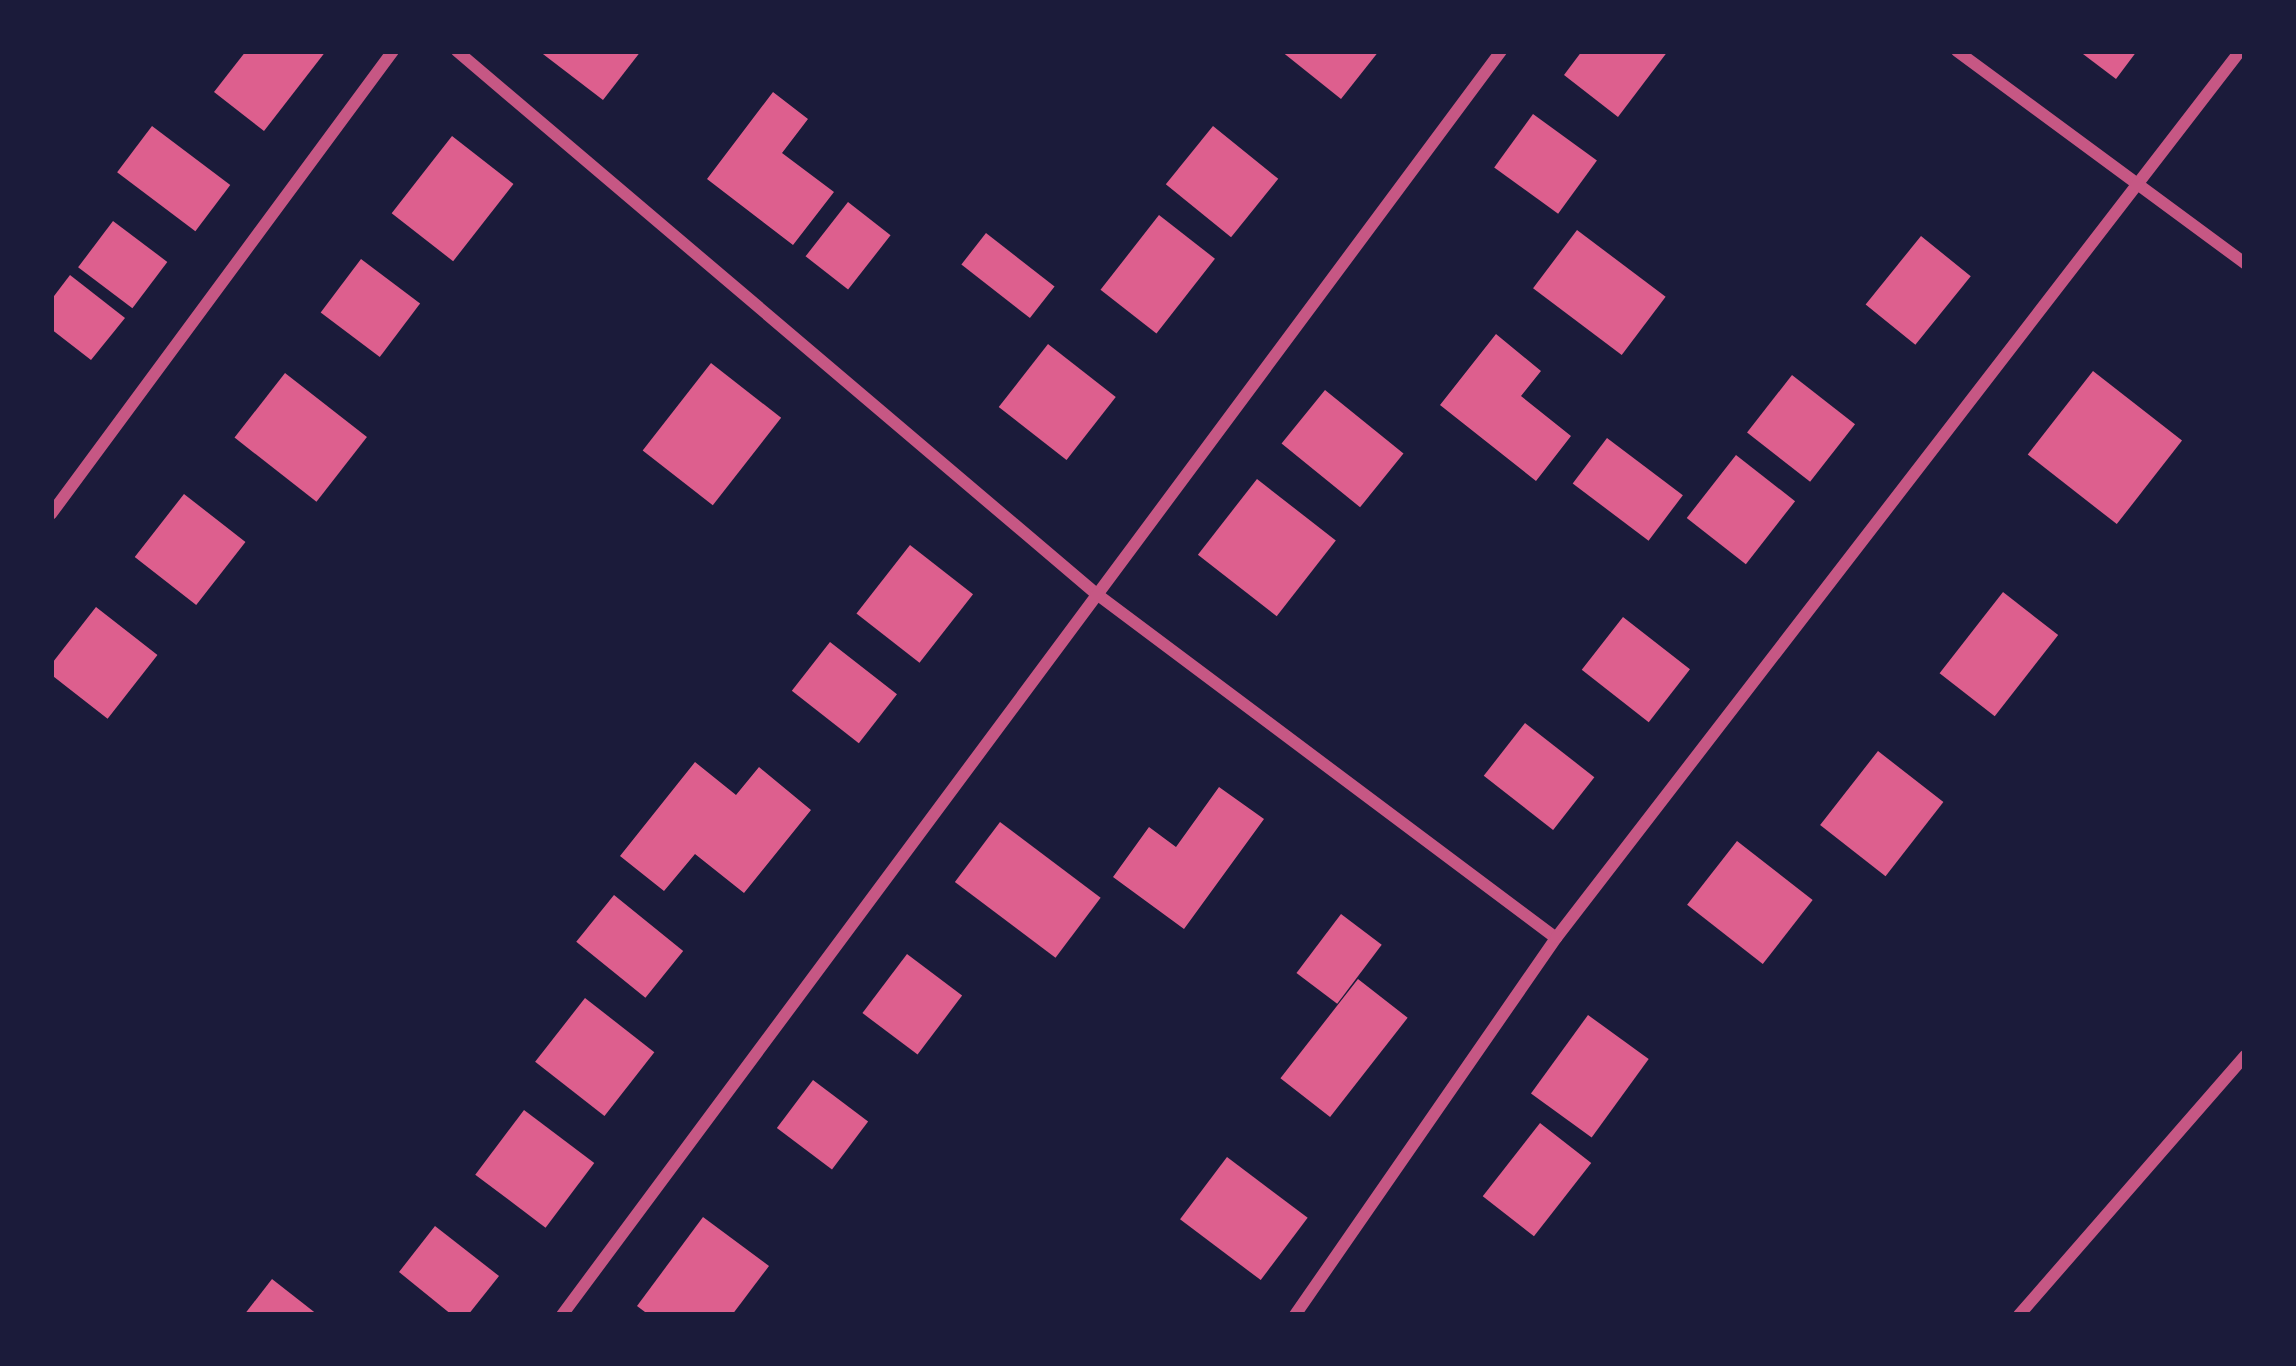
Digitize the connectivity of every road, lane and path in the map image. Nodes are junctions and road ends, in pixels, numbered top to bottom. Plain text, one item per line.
1 (393, 51) edge
2 (457, 51) edge
3 (1501, 51) edge
4 (1957, 51) edge
5 (2240, 51) edge
6 (2134, 184) junction
7 (2245, 263) edge
8 (51, 514) edge
9 (1094, 592) junction
10 (1556, 938) junction
11 (2245, 1056) edge
12 (562, 1315) edge
13 (1295, 1315) edge
14 (2019, 1315) edge

1 - 8 street
2 - 9 street
3 - 9 street
4 - 6 street
5 - 6 street
6 - 7 street
6 - 10 street
9 - 10 street
9 - 12 street
10 - 13 street
11 - 14 street

